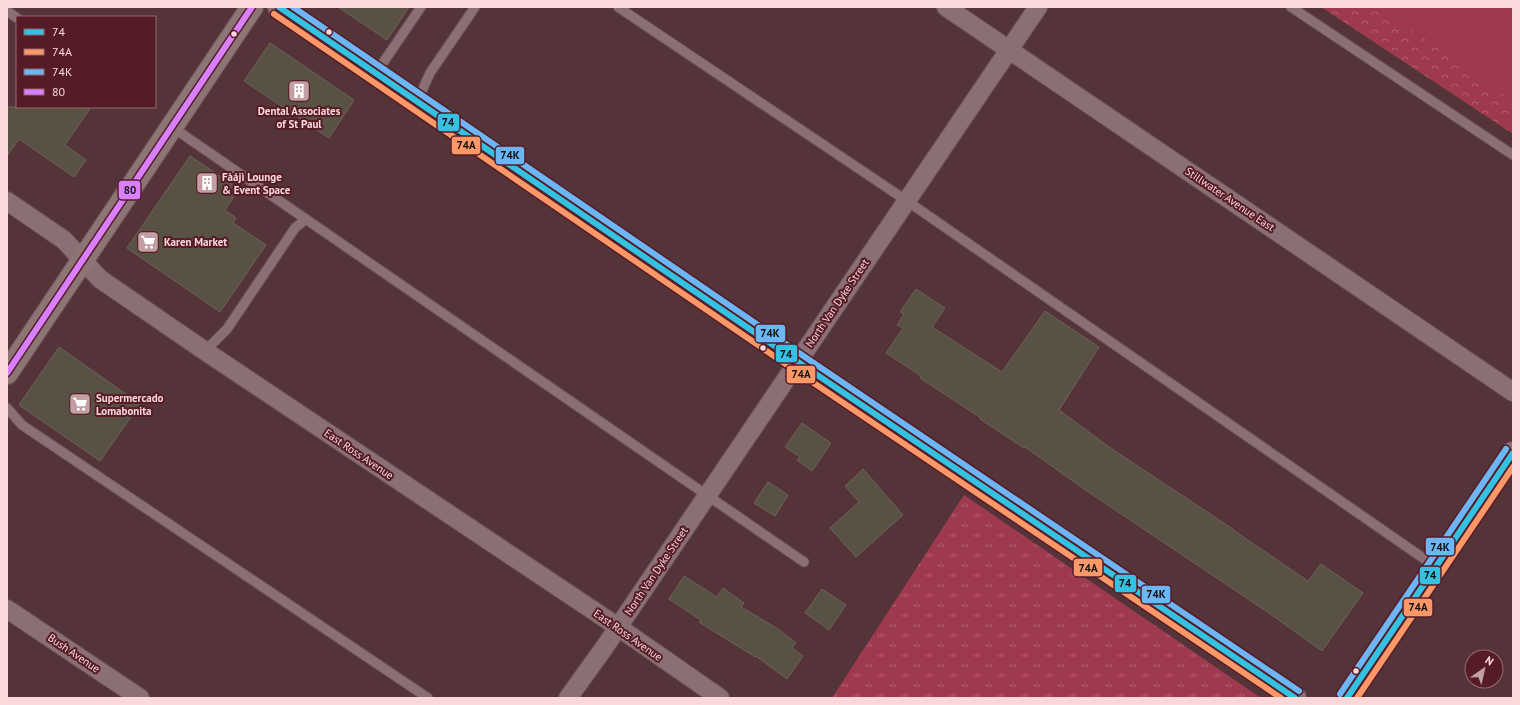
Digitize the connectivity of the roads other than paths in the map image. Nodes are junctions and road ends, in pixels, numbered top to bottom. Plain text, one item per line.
1 (252, 7) edge
2 (279, 7) edge
3 (421, 7) edge
4 (475, 7) edge
5 (618, 7) edge
6 (946, 7) edge
7 (1038, 7) edge
8 (1290, 7) edge
9 (7, 11) edge
10 (16, 17) edge
11 (1009, 50) junction
12 (376, 73) junction
13 (417, 102) junction
14 (172, 127) junction
15 (1513, 155) edge
16 (7, 201) edge
17 (907, 201) junction
18 (306, 219) junction
19 (82, 260) junction
20 (205, 351) junction
21 (798, 362) junction
22 (7, 372) edge
23 (1513, 392) edge
24 (7, 408) edge
25 (1513, 453) edge
26 (708, 495) junction
27 (804, 562) dead end
28 (1436, 567) junction
29 (7, 609) edge
30 (618, 627) junction
31 (140, 698) edge
32 (428, 698) edge
33 (568, 698) edge
34 (720, 698) edge
35 (1295, 698) edge
36 (1347, 698) edge

1 - 14 main road
2 - 12 street
3 - 12 lane
4 - 13 lane
5 - 17 lane
6 - 11 street, Stillwater Avenue East
7 - 11 street, North Van Dyke Street
8 - 15 lane
9 - 10 lane
11 - 17 street, North Van Dyke Street
11 - 23 street, Stillwater Avenue East
12 - 13 street
13 - 21 street
14 - 18 lane
14 - 19 main road
16 - 19 street, East Ross Avenue
17 - 21 street, North Van Dyke Street
17 - 28 lane
18 - 20 lane
18 - 26 lane
19 - 20 street, East Ross Avenue
19 - 22 main road
20 - 30 street, East Ross Avenue
21 - 26 street, North Van Dyke Street
21 - 35 street
24 - 32 lane
25 - 28 street
26 - 27 lane
26 - 30 street, North Van Dyke Street
28 - 36 street
29 - 31 street, Bush Avenue
30 - 33 street, North Van Dyke Street
30 - 34 street, East Ross Avenue

